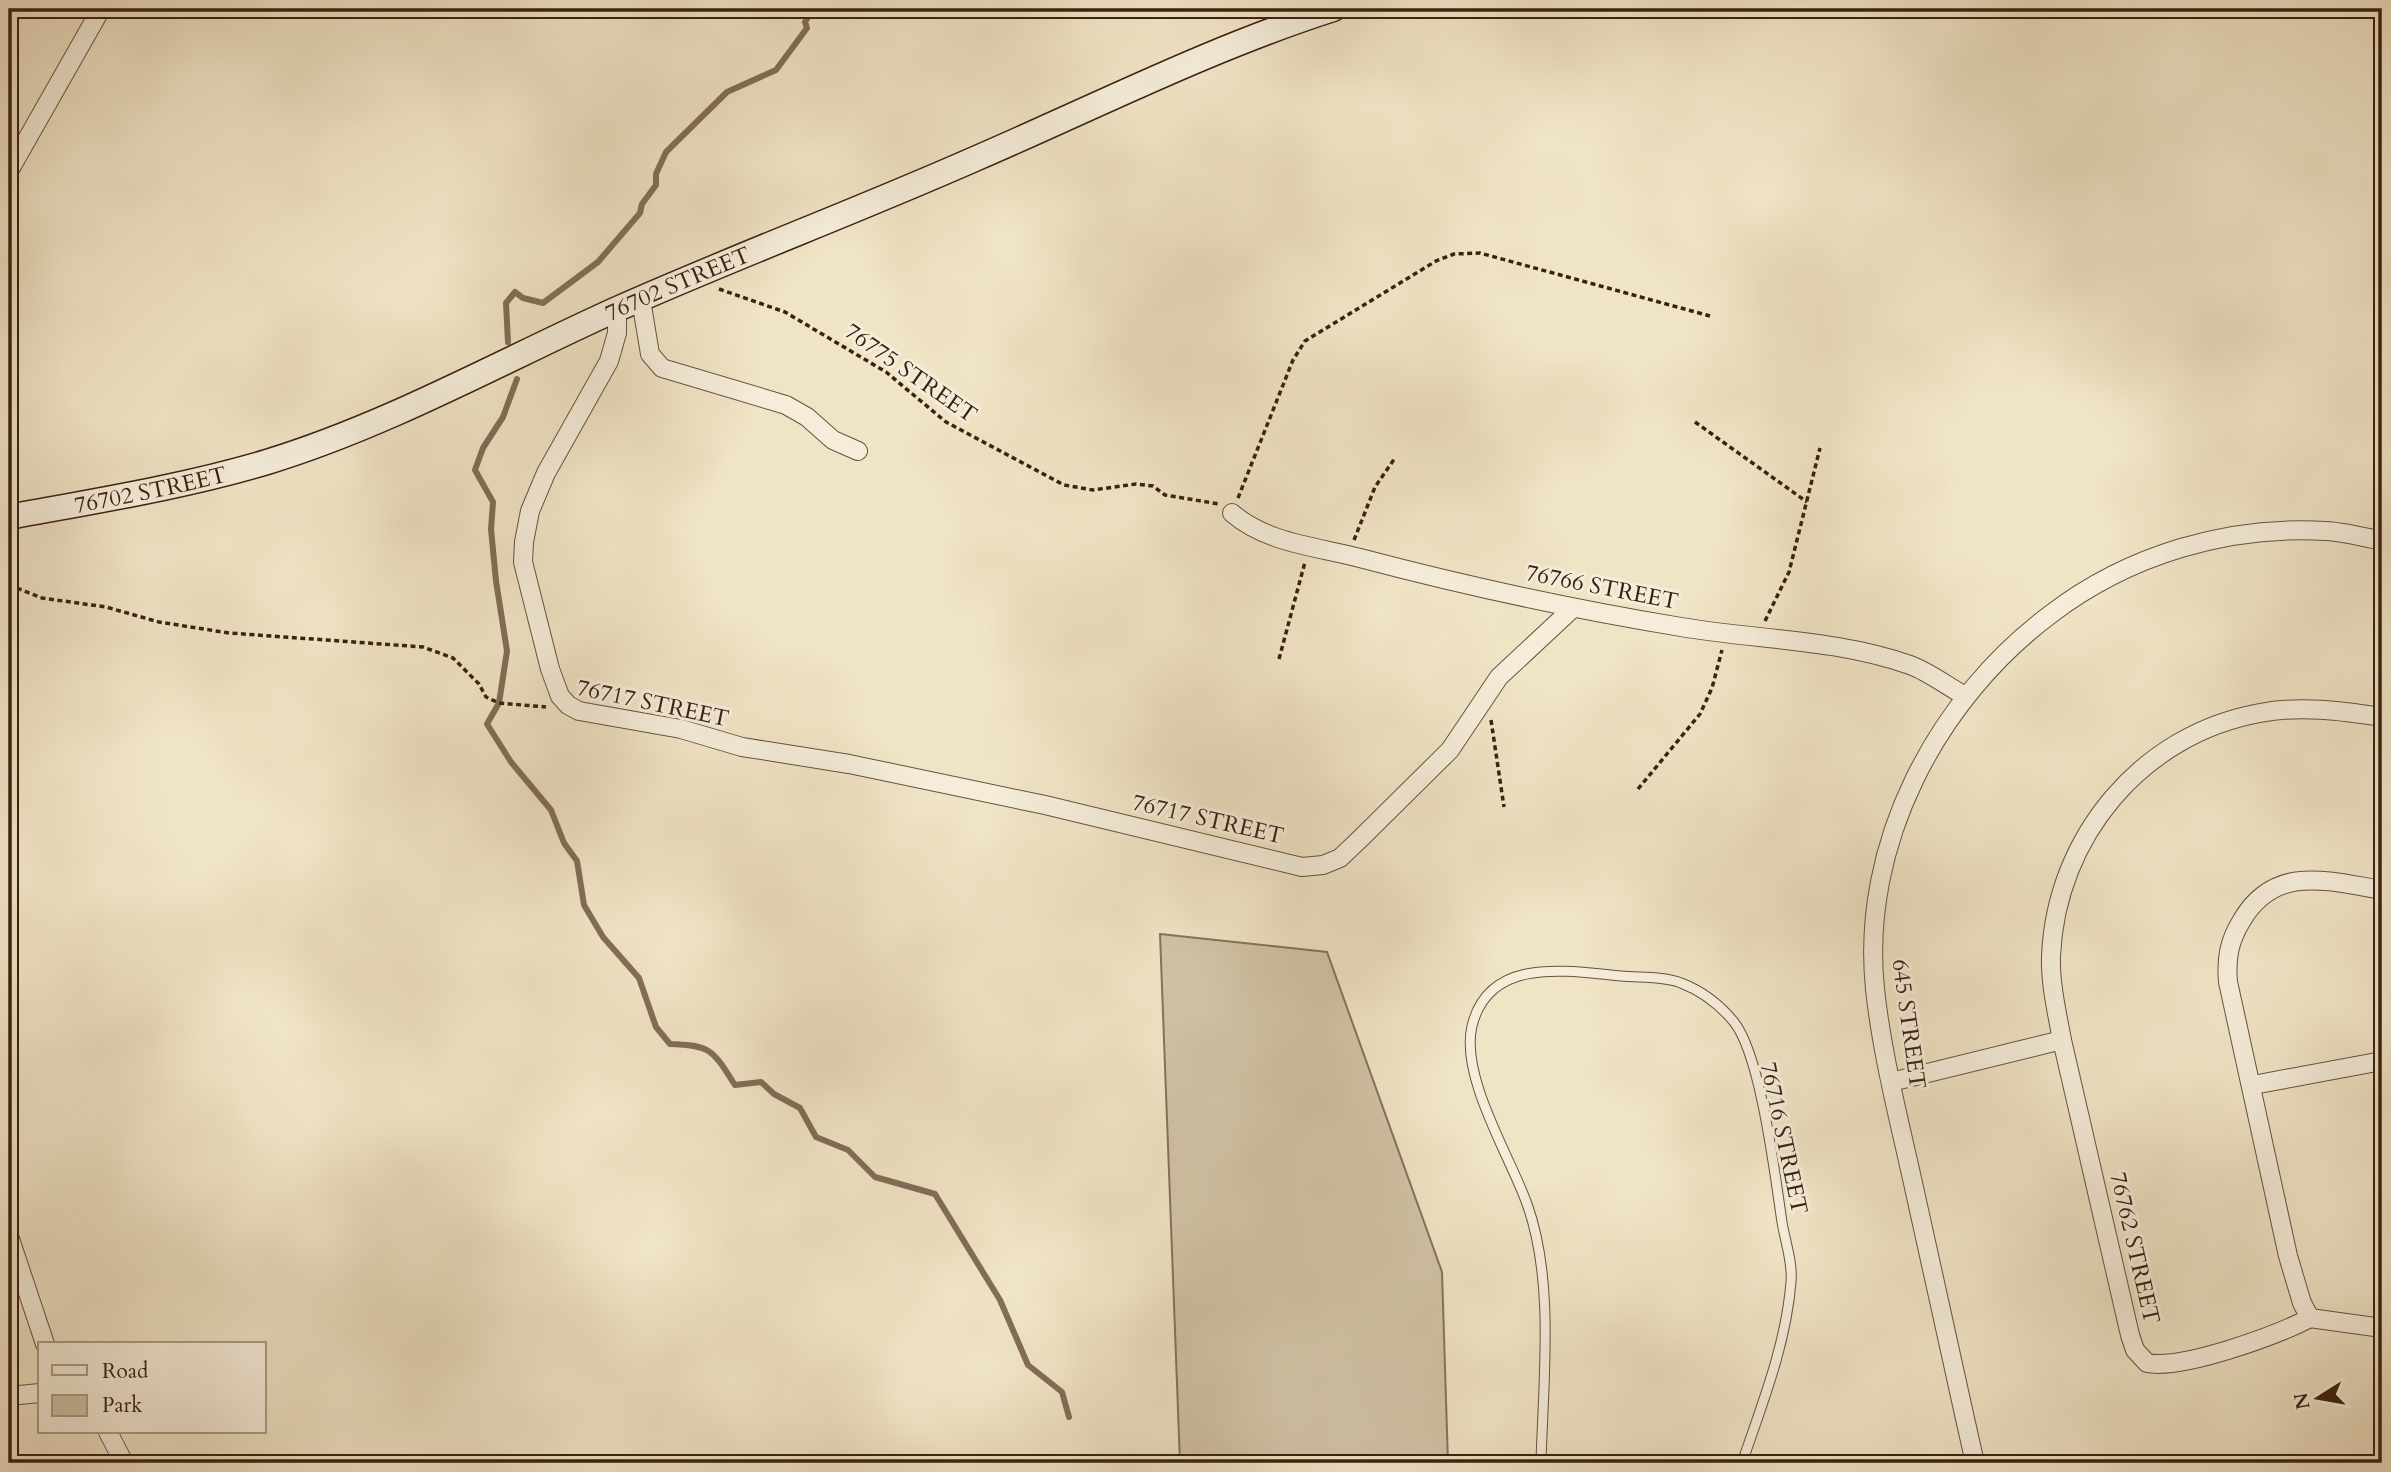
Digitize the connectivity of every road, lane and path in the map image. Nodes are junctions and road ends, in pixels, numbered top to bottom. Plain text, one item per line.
1 (101, 9) edge
2 (1333, 9) edge
3 (9, 171) edge
4 (683, 283) junction
5 (642, 300) junction
6 (617, 309) junction
7 (1710, 316) dead end
8 (1695, 422) dead end
9 (1820, 449) dead end
10 (858, 451) dead end
11 (1395, 458) dead end
12 (1807, 502) junction
13 (1232, 513) junction
14 (9, 517) edge
15 (2382, 541) edge
16 (1310, 546) junction
17 (1348, 555) junction
18 (9, 585) edge
19 (1572, 609) junction
20 (1727, 635) junction
21 (1756, 635) junction
22 (1279, 659) dead end
23 (1486, 694) junction
24 (1965, 696) junction
25 (579, 711) junction
26 (2382, 718) edge
27 (1638, 789) dead end
28 (1504, 807) dead end
29 (2382, 890) edge
30 (2062, 1040) junction
31 (2382, 1061) edge
32 (1891, 1082) junction
33 (2253, 1085) junction
34 (9, 1236) edge
35 (2310, 1318) junction
36 (2382, 1328) edge
37 (44, 1342) edge
38 (38, 1393) edge
39 (9, 1396) edge
40 (109, 1434) edge
41 (124, 1463) edge
42 (1541, 1463) edge
43 (1742, 1463) edge
44 (1975, 1463) edge

1 - 3 street
2 - 4 street, 76702 STREET
4 - 5 street, 76702 STREET
4 - 13 path, 76775 STREET
5 - 6 street, 76702 STREET
5 - 10 street
6 - 14 street, 76702 STREET
6 - 25 street
7 - 13 path
8 - 12 path
9 - 12 path
11 - 17 path
12 - 21 path
13 - 16 street, 76766 STREET
15 - 24 street, 645 STREET
16 - 17 street, 76766 STREET
16 - 22 path
17 - 19 street, 76766 STREET
18 - 25 path, 76717 STREET
19 - 20 street, 76766 STREET
19 - 23 street
20 - 21 street, 76766 STREET
20 - 27 path
21 - 24 street, 76766 STREET
23 - 25 street, 76717 STREET
23 - 28 path
24 - 32 street, 645 STREET
26 - 30 street, 76762 STREET
29 - 33 street
30 - 32 street
30 - 35 street, 76762 STREET
31 - 33 street
32 - 44 street, 645 STREET
33 - 35 street
34 - 37 street
35 - 36 street
38 - 39 street
40 - 41 street
42 - 43 lane, 76716 STREET

